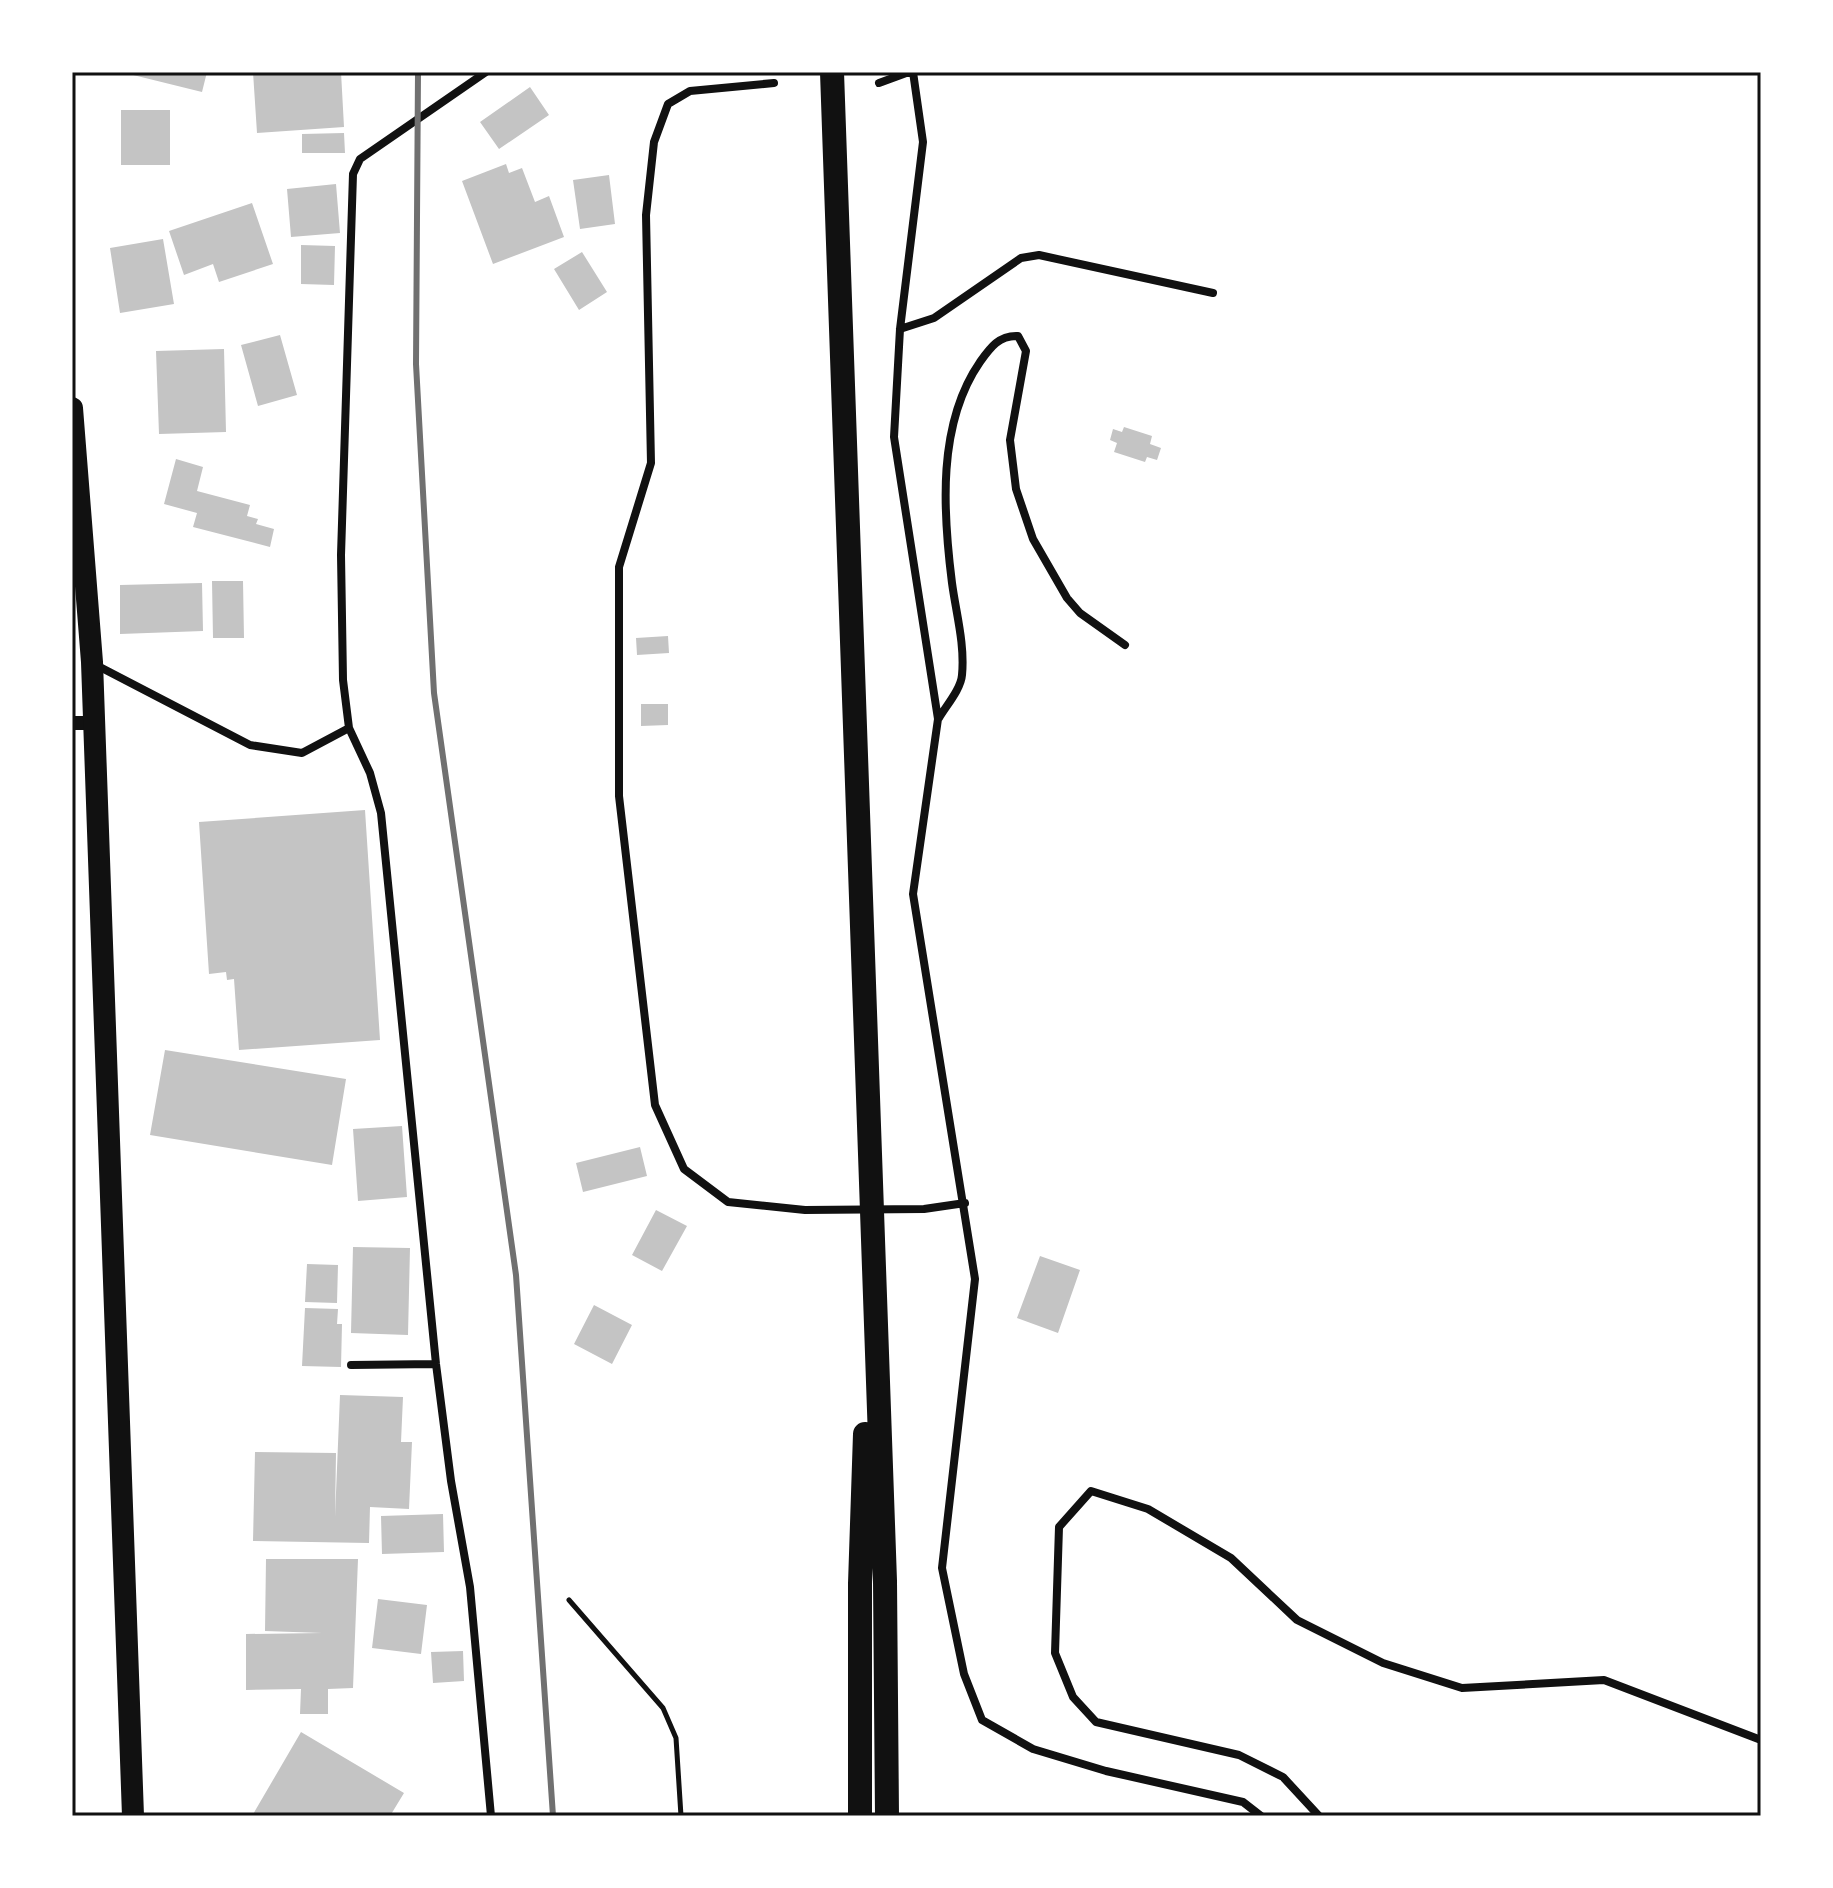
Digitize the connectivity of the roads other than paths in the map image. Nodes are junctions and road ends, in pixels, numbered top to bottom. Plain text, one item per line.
1 (486, 72) edge
2 (832, 72) edge
3 (911, 72) edge
4 (774, 83) dead end
5 (879, 83) dead end
6 (1213, 293) dead end
7 (900, 329) junction
8 (72, 408) edge
9 (1125, 645) dead end
10 (92, 662) junction
11 (938, 719) junction
12 (83, 723) edge
13 (349, 728) junction
14 (965, 1203) junction
15 (872, 1243) junction
16 (436, 1364) junction
17 (351, 1365) dead end
18 (1761, 1740) edge
19 (133, 1816) edge
20 (491, 1816) edge
21 (860, 1816) edge
22 (887, 1816) edge
23 (1261, 1816) edge
24 (1319, 1816) edge

1 - 13 street
2 - 15 highway
3 - 5 street
3 - 7 street
4 - 14 street
6 - 7 street
7 - 11 street
8 - 10 highway
9 - 11 street
10 - 12 highway
10 - 13 street
11 - 14 street
12 - 19 highway
13 - 16 street
14 - 23 street
15 - 21 highway
15 - 22 highway
16 - 17 street
16 - 20 street
18 - 24 street

